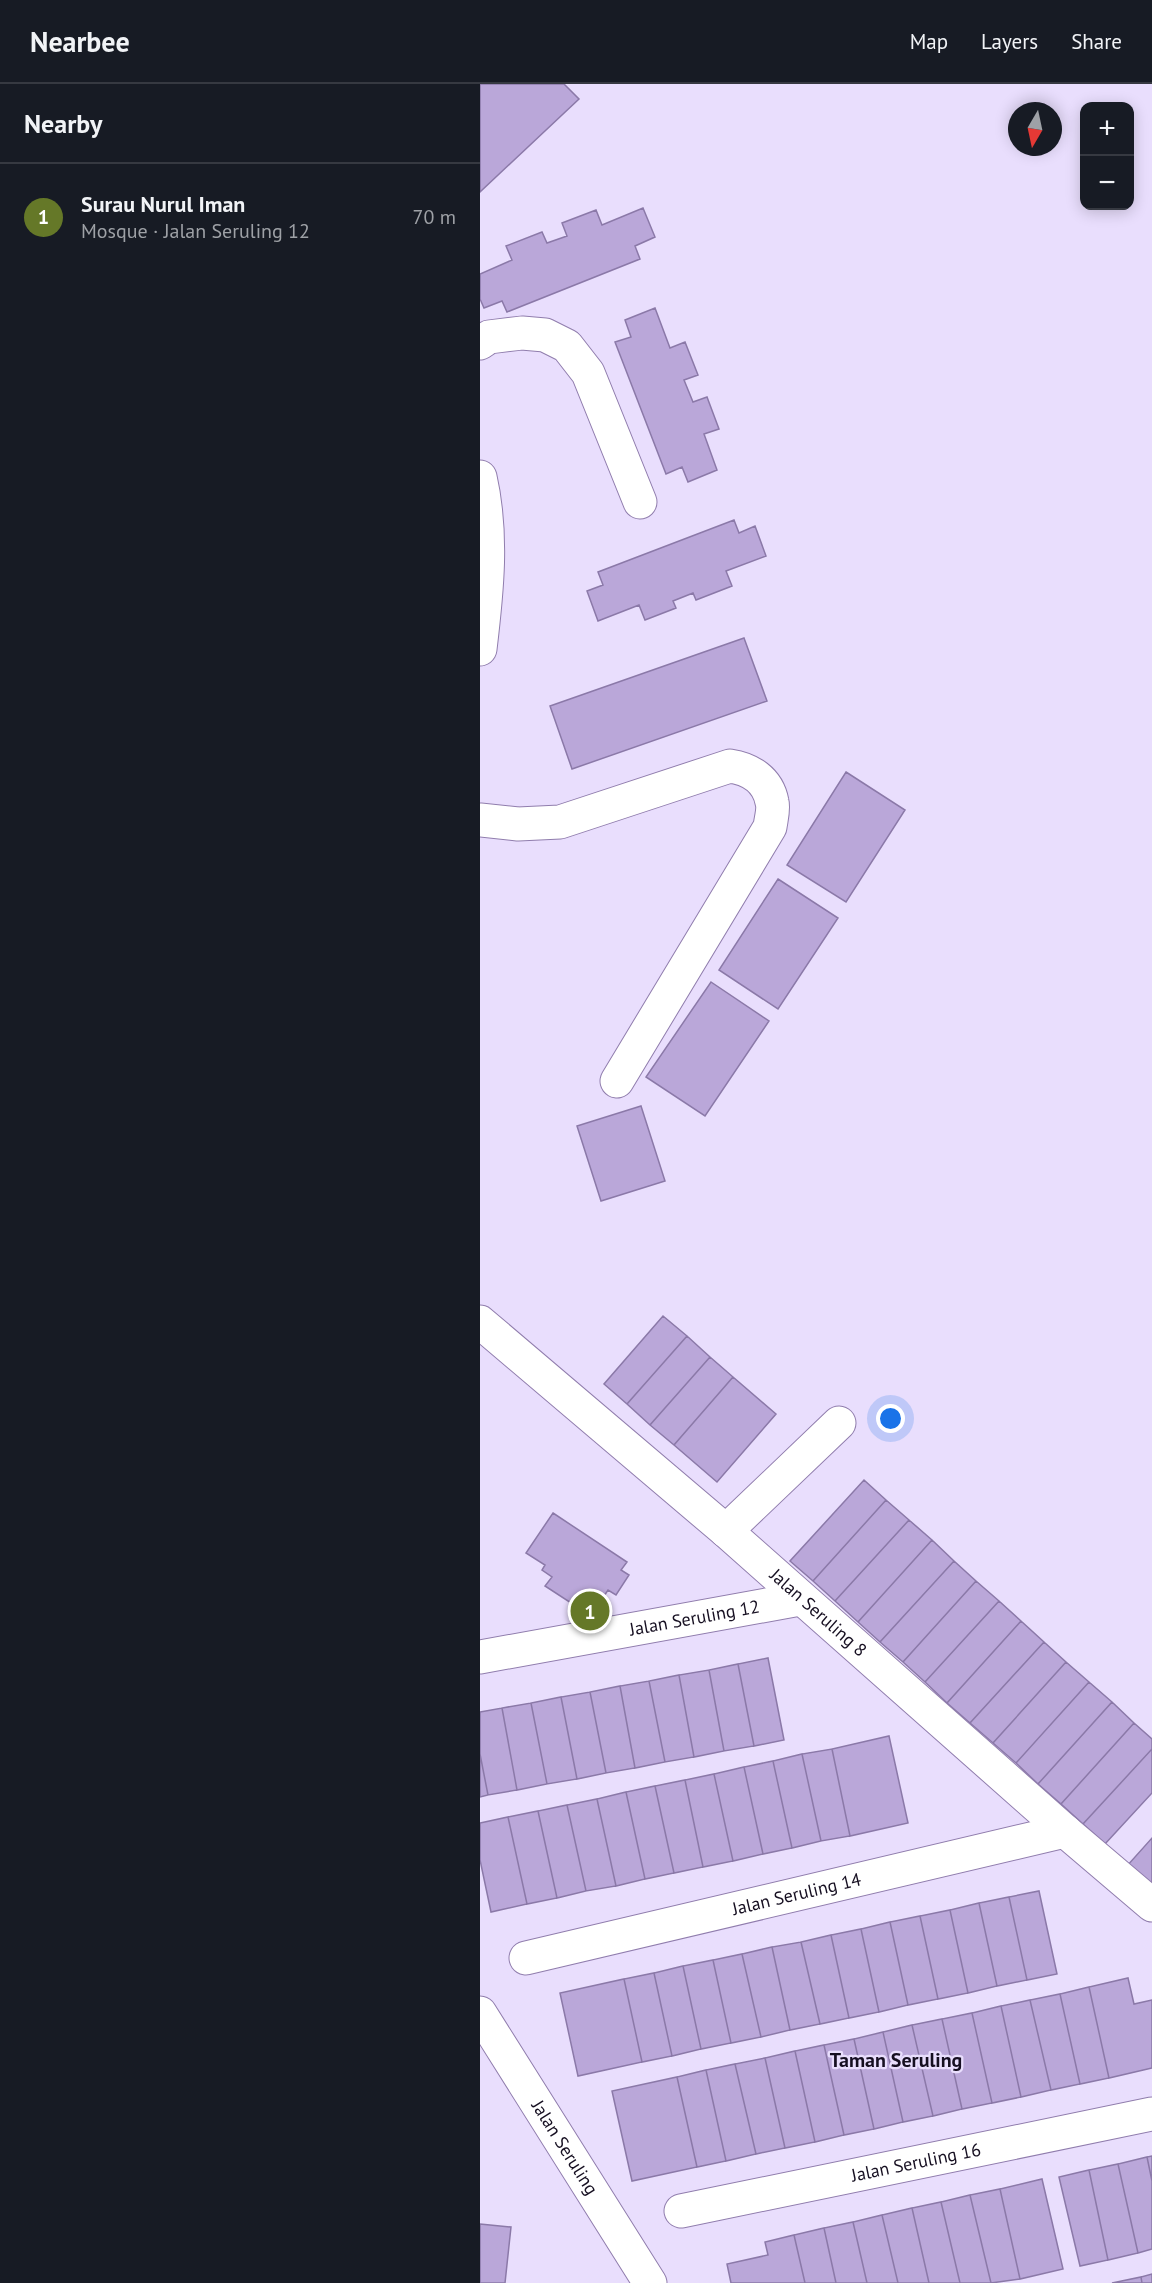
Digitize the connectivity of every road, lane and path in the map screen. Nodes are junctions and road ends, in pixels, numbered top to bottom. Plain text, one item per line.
1 (483, 335) edge
2 (480, 477) edge
3 (640, 502) dead end
4 (480, 649) edge
5 (480, 820) edge
6 (617, 1082) dead end
7 (480, 1322) edge
8 (839, 1424) dead end
9 (726, 1532) junction
10 (800, 1599) junction
11 (480, 1657) edge
12 (1065, 1831) junction
13 (1152, 1905) edge
14 (526, 1958) dead end
15 (480, 2013) edge
16 (492, 2053) edge
17 (1152, 2114) edge
18 (681, 2211) dead end
19 (650, 2283) edge

1 - 3 street
2 - 4 street
5 - 6 street
7 - 9 street, Jalan Seruling 8
8 - 9 street
9 - 10 street, Jalan Seruling 8
10 - 11 street, Jalan Seruling 12
10 - 12 street, Jalan Seruling 8
12 - 13 street, Jalan Seruling 8
12 - 14 street, Jalan Seruling 14
15 - 16 street, Jalan Seruling
16 - 19 street, Jalan Seruling
17 - 18 street, Jalan Seruling 16

